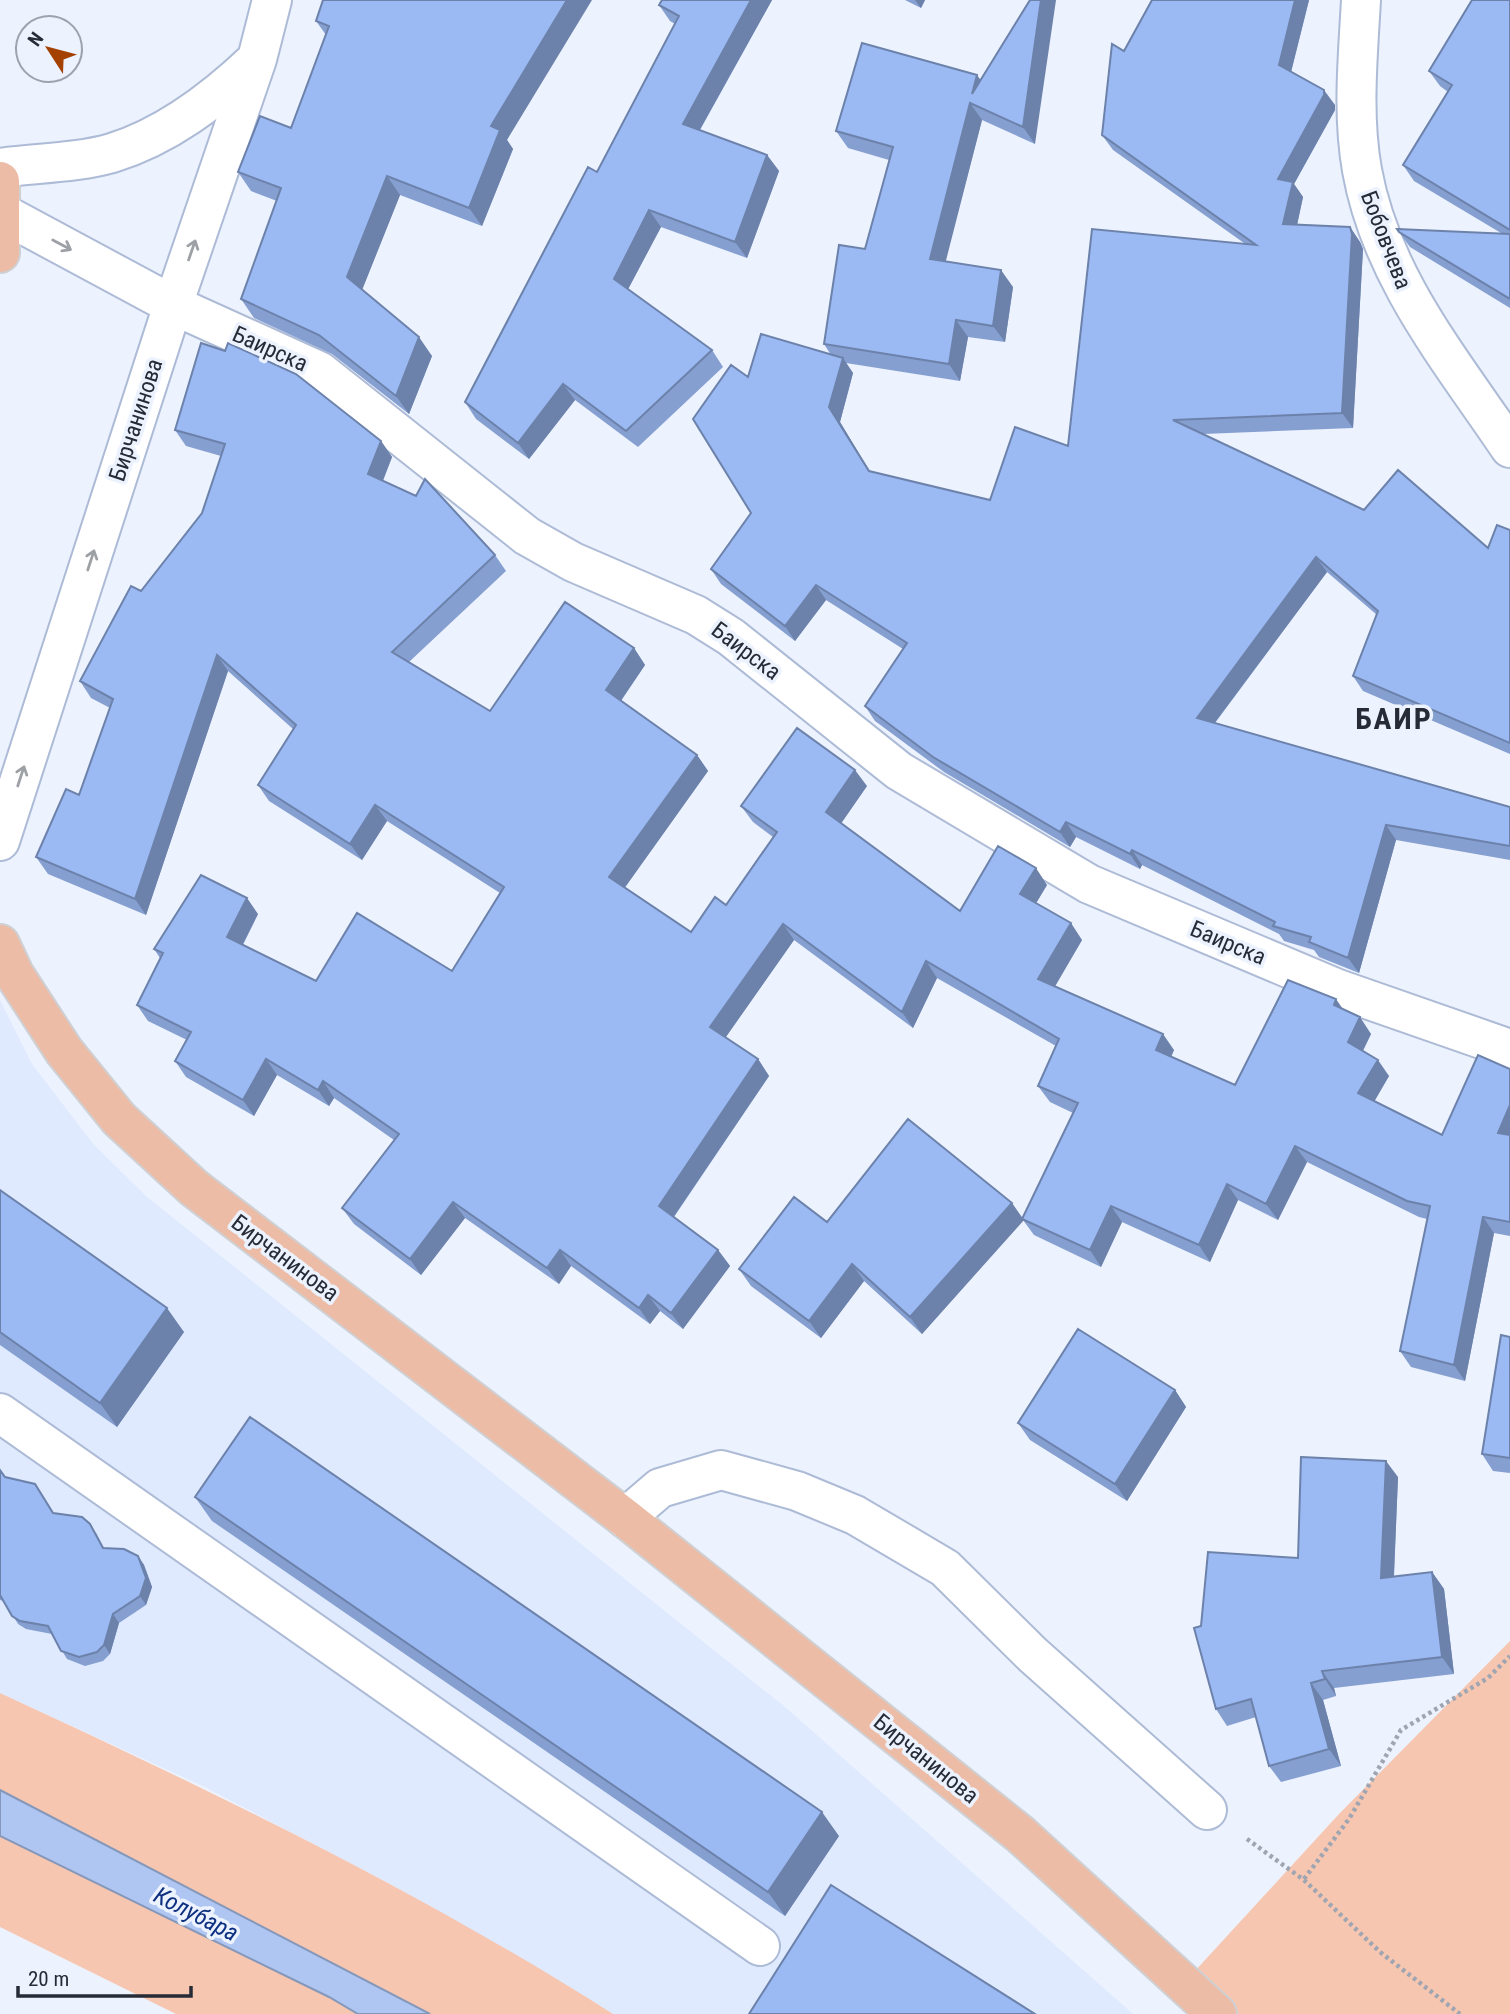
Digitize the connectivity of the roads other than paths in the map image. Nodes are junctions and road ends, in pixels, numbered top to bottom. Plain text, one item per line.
1 (272, 0) edge
2 (1362, 0) edge
3 (257, 59) junction
4 (0, 168) edge
5 (1, 197) edge
6 (0, 253) edge
7 (173, 305) junction
8 (1498, 414) edge
9 (1510, 448) edge
10 (0, 841) edge
11 (0, 944) edge
12 (1510, 1049) edge
13 (0, 1413) edge
14 (625, 1518) junction
15 (1208, 1810) road end
16 (760, 1946) dead end
17 (1217, 2014) edge

1 - 3 street, Бирчанинова
2 - 8 street, Бобовчева
3 - 4 street
7 -> 3 street, Бирчанинова
5 - 6 main road
5 -> 7 street, Баирска
10 -> 7 street, Бирчанинова
7 - 12 street, Баирска
8 - 9 street, Бобовчева
11 - 14 main road, Бирчанинова
13 - 16 street
14 - 15 street
14 - 17 main road, Бирчанинова

